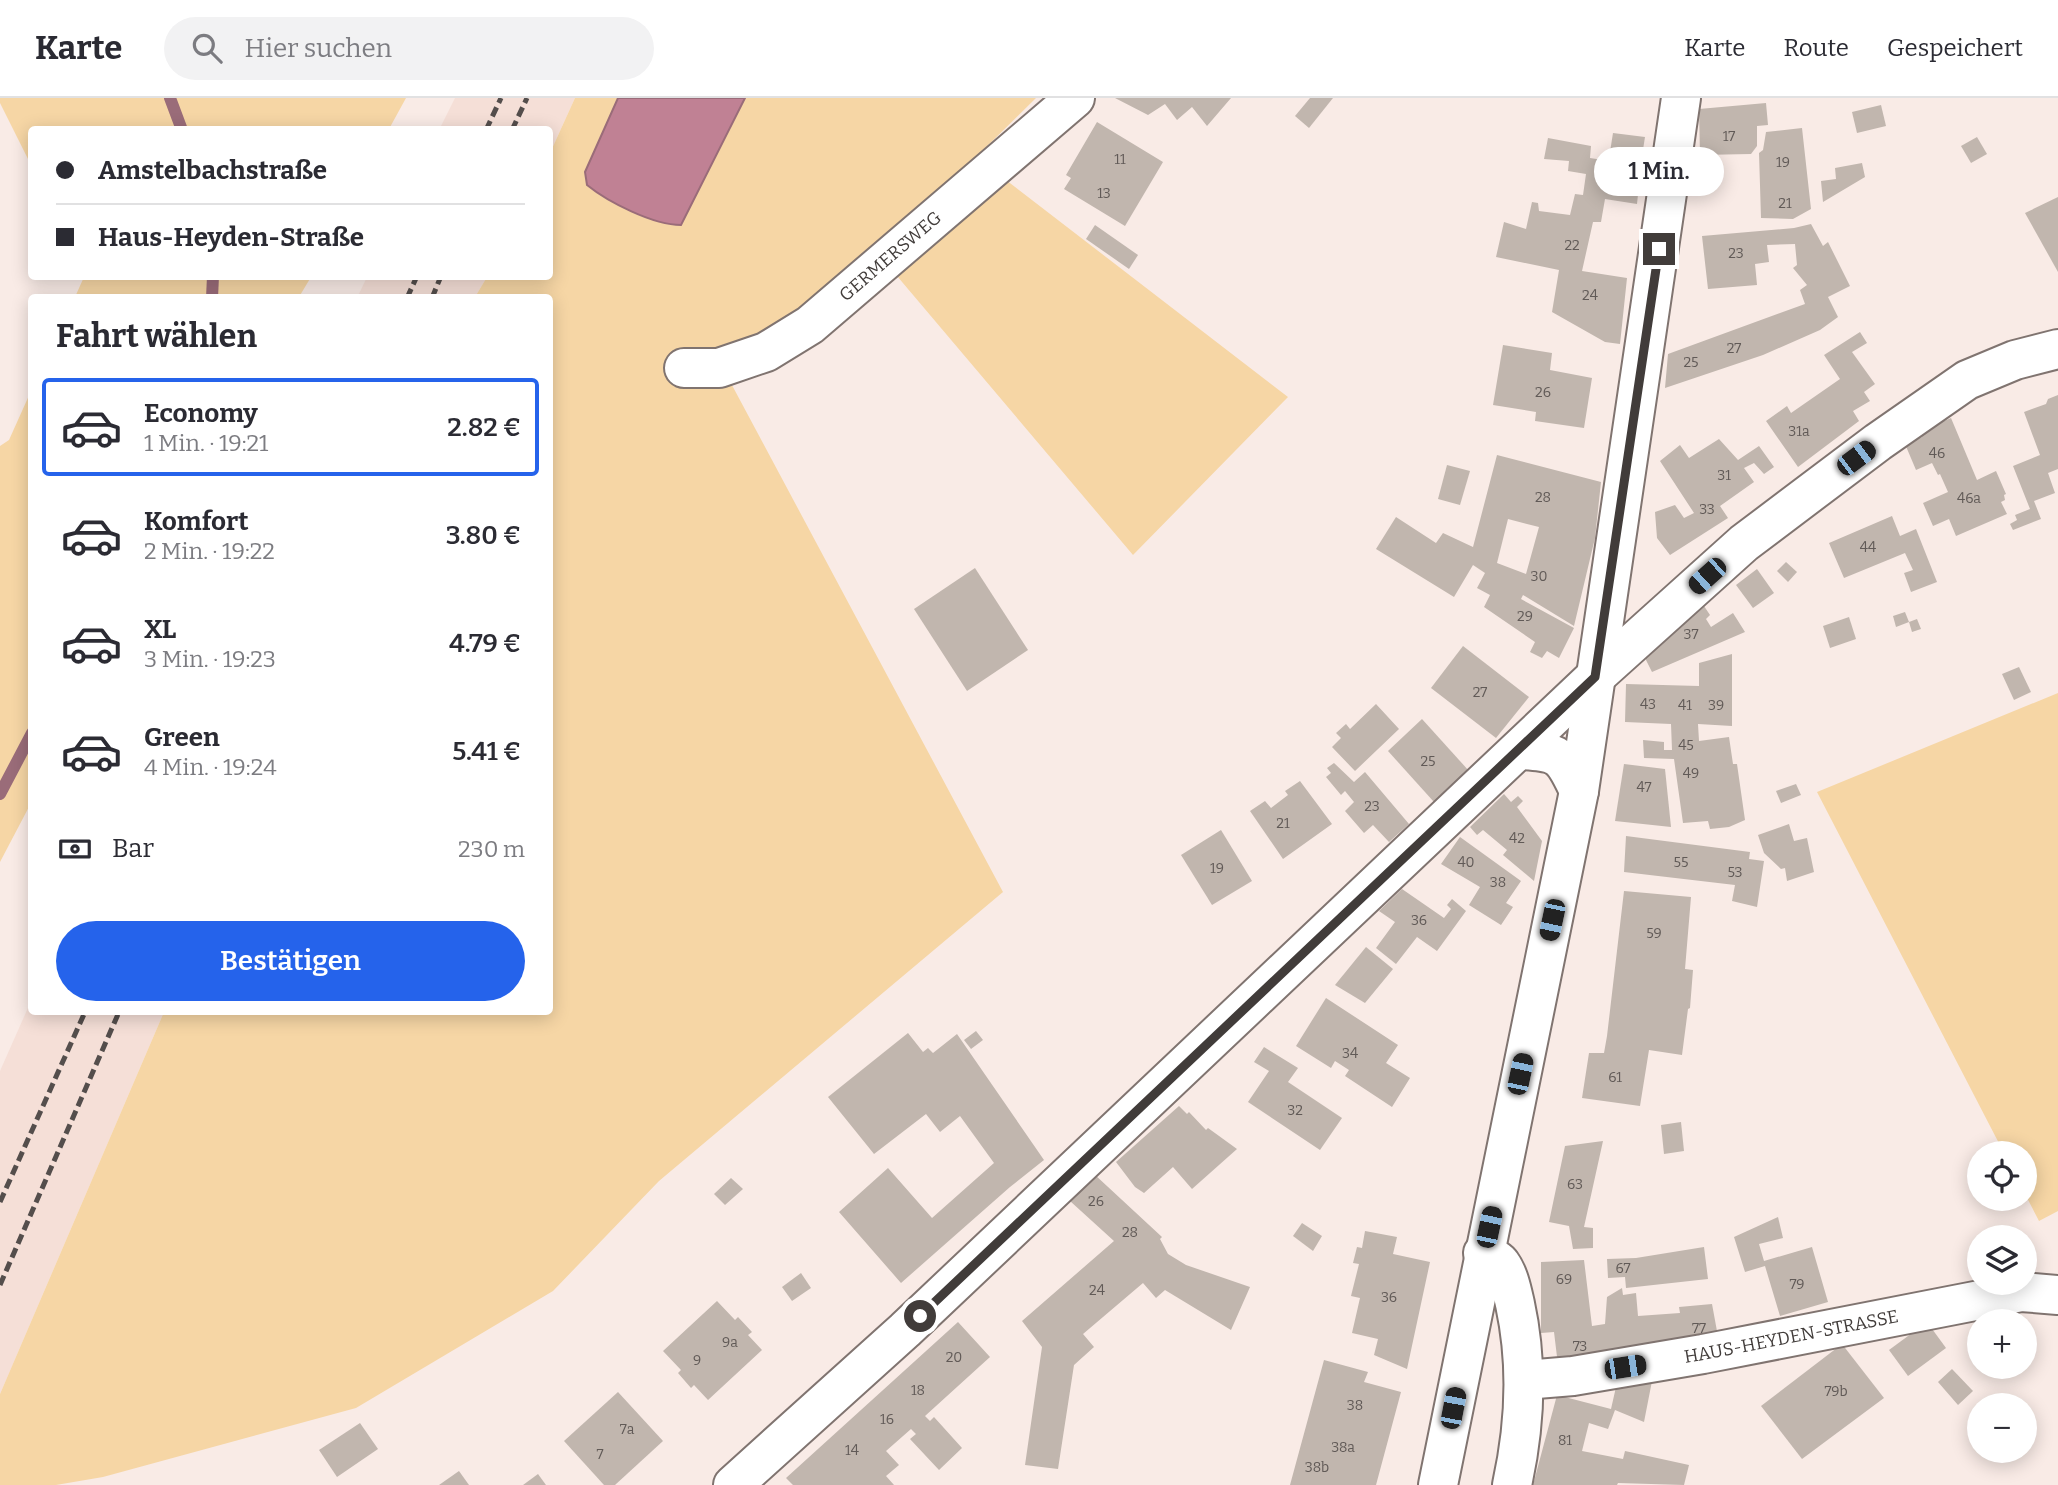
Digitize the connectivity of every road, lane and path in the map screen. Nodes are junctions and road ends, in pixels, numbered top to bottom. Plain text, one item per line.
1 (1075, 98) edge
2 (1681, 98) edge
3 (2058, 349) edge
4 (684, 368) dead end
5 (1595, 677) junction
6 (1519, 750) junction
7 (1579, 791) junction
8 (1483, 1253) junction
9 (2058, 1296) edge
10 (1524, 1380) junction
11 (733, 1485) edge
12 (1438, 1485) edge
13 (1511, 1485) edge

1 - 4 street, GERMERSWEG
2 - 5 street
3 - 5 street
5 - 6 street
5 - 7 street
6 - 7 street
6 - 11 street
7 - 8 street
8 - 10 street
8 - 12 street
9 - 10 street, HAUS-HEYDEN-STRASSE
10 - 13 street

